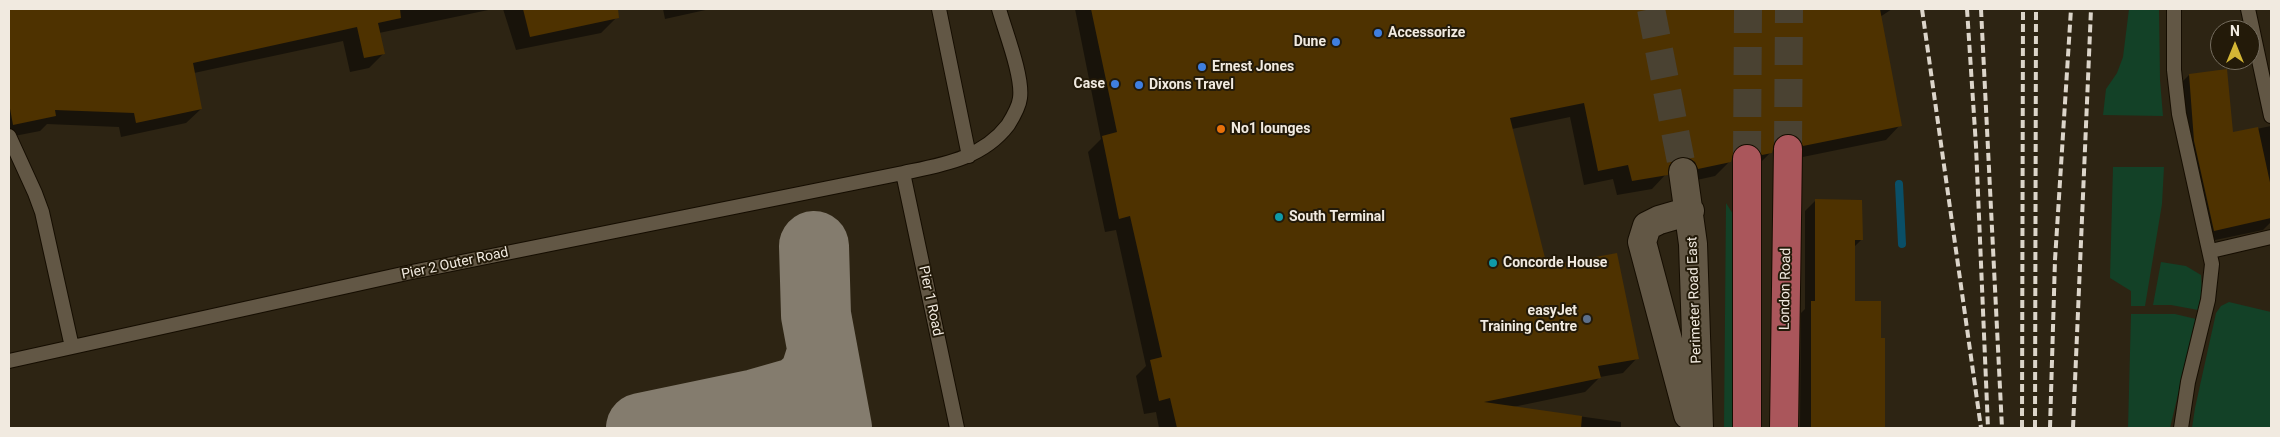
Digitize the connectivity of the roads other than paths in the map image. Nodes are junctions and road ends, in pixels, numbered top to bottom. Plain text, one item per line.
1 (939, 9) edge
2 (999, 9) edge
3 (2174, 9) edge
4 (2248, 9) edge
5 (2271, 116) edge
6 (9, 136) edge
7 (1788, 149) tunnel mouth
8 (969, 156) junction
9 (1747, 159) tunnel mouth
10 (1683, 172) tunnel mouth
11 (903, 173) junction
12 (1690, 211) junction
13 (2271, 237) edge
14 (2211, 251) junction
15 (72, 347) junction
16 (9, 361) edge
17 (957, 428) edge
18 (1692, 428) edge
19 (1699, 428) edge
20 (1747, 428) edge
21 (1784, 428) edge
22 (2181, 428) edge

1 - 8 lane
2 - 8 lane, Pier 2 Outer Road
3 - 14 lane
4 - 5 lane
6 - 15 lane
7 - 21 main road, London Road
8 - 11 lane, Pier 2 Outer Road
9 - 20 main road
10 - 12 street, Perimeter Road East
11 - 15 lane, Pier 2 Outer Road
11 - 17 lane, Pier 1 Road
12 - 18 street
12 - 19 street, Perimeter Road East
13 - 14 lane
14 - 22 lane
15 - 16 lane, Pier 2 Outer Road

